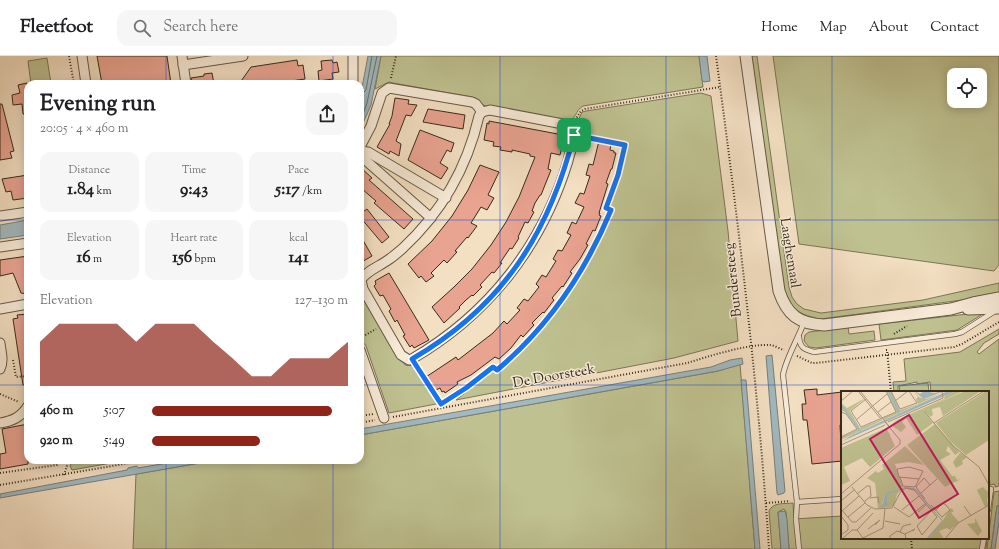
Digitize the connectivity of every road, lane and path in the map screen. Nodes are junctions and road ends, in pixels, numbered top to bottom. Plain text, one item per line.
1 (69, 56) edge
2 (82, 56) edge
3 (243, 56) edge
4 (353, 56) edge
5 (396, 56) edge
6 (716, 56) edge
7 (746, 56) edge
8 (183, 61) edge
9 (73, 80) edge
10 (85, 80) edge
11 (185, 80) edge
12 (353, 80) edge
13 (720, 87) junction
14 (389, 88) junction
15 (482, 112) junction
16 (573, 131) junction
17 (364, 139) edge
18 (364, 152) edge
19 (364, 159) edge
20 (446, 198) junction
21 (24, 213) edge
22 (0, 216) edge
23 (431, 218) junction
24 (24, 244) edge
25 (0, 247) edge
26 (364, 276) edge
27 (364, 291) edge
28 (999, 298) edge
29 (24, 305) edge
30 (999, 308) edge
31 (0, 309) edge
32 (951, 309) junction
33 (804, 322) junction
34 (384, 325) junction
35 (908, 325) dead end
36 (364, 336) edge
37 (799, 337) junction
38 (0, 343) edge
39 (879, 344) junction
40 (752, 347) junction
41 (412, 359) junction
42 (364, 361) edge
43 (1, 365) edge
44 (24, 376) edge
45 (891, 391) edge
46 (0, 394) edge
47 (24, 404) edge
48 (440, 406) junction
49 (383, 415) junction
50 (364, 416) edge
51 (364, 422) edge
52 (0, 423) edge
53 (57, 464) edge
54 (68, 464) edge
55 (125, 464) edge
56 (0, 473) edge
57 (64, 475) junction
58 (0, 486) edge
59 (989, 489) edge
60 (841, 499) edge
61 (797, 502) junction
62 (766, 503) junction
63 (989, 503) edge
64 (911, 539) edge
65 (984, 539) edge
66 (769, 549) edge
67 (799, 549) edge
68 (912, 549) edge
69 (982, 549) edge

1 - 9 path
2 - 10 street
3 - 8 street
4 - 12 street
5 - 14 path
6 - 13 path, Bundersteeg
7 - 33 street, Laaghemaal
8 - 11 street
13 - 16 path
13 - 40 path, Bundersteeg
14 - 15 street
14 - 17 street
15 - 16 street
15 - 20 street
16 - 41 street
16 - 48 path
18 - 20 street
19 - 23 street
20 - 23 street
21 - 22 street
23 - 26 street
24 - 25 street
27 - 34 street
28 - 32 street, Laaghemaal
29 - 31 street
30 - 32 street, Laaghemaal
30 - 39 lane
32 - 33 street, Laaghemaal
33 - 37 lane
34 - 36 path
34 - 41 street
35 - 39 path
37 - 39 lane
37 - 61 lane
38 - 43 street
39 - 45 path
40 - 48 path, De Doorsteek
40 - 62 path, Bundersteeg
41 - 48 path
42 - 49 street
43 - 44 path
46 - 47 path
47 - 52 street
48 - 49 path, De Doorsteek
49 - 50 path
49 - 51 path, De Doorsteek
53 - 56 path
54 - 57 path
55 - 57 path
57 - 58 path
59 - 63 lane
60 - 61 lane
61 - 62 path
61 - 67 lane
62 - 66 path, Bundersteeg
64 - 68 path
65 - 69 lane

